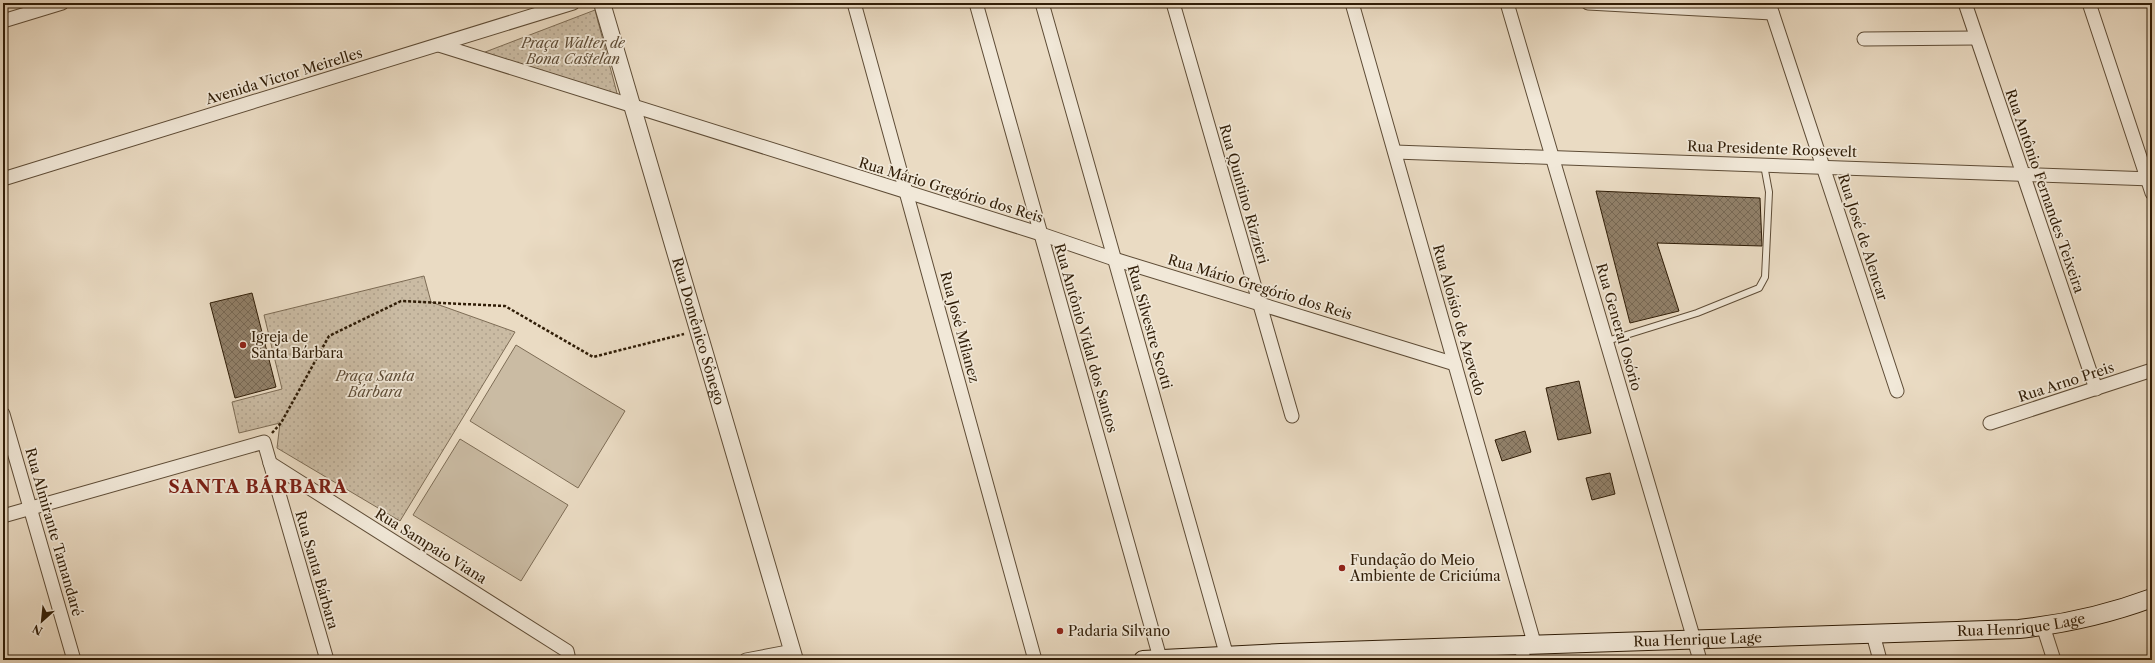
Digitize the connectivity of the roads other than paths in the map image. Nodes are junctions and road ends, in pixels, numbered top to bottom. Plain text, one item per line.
1 (62, 3) edge
2 (573, 3) edge
3 (602, 3) edge
4 (854, 3) edge
5 (976, 3) edge
6 (1042, 3) edge
7 (1172, 3) edge
8 (1352, 3) edge
9 (1507, 3) edge
10 (1588, 3) edge
11 (1965, 3) edge
12 (2089, 3) edge
13 (1771, 8) edge
14 (3, 21) edge
15 (1976, 38) junction
16 (1864, 39) dead end
17 (439, 45) junction
18 (632, 107) junction
19 (1395, 152) junction
20 (1552, 157) junction
21 (1764, 165) junction
22 (1823, 167) junction
23 (2022, 175) junction
24 (3, 179) edge
25 (2150, 180) edge
26 (907, 193) junction
27 (2152, 193) edge
28 (1040, 234) junction
29 (1114, 259) junction
30 (1259, 303) junction
31 (1607, 342) junction
32 (1455, 364) junction
33 (2152, 370) edge
34 (2096, 389) junction
35 (1897, 391) dead end
36 (3, 414) edge
37 (1292, 416) dead end
38 (1990, 423) dead end
39 (270, 463) junction
40 (30, 509) junction
41 (3, 516) edge
42 (2152, 598) edge
43 (2044, 626) junction
44 (1873, 634) junction
45 (1694, 641) junction
46 (1527, 651) edge
47 (794, 656) edge
48 (1357, 656) edge
49 (1228, 658) edge
50 (1151, 659) edge
51 (74, 660) edge
52 (327, 660) edge
53 (569, 660) edge
54 (746, 660) edge
55 (1036, 660) edge
56 (1700, 660) edge
57 (1880, 660) edge
58 (2054, 660) edge

1 - 14 street
2 - 17 street, Avenida Victor Meirelles
3 - 18 street, Rua Domênico Sônego
4 - 26 street, Rua José Milanez
5 - 28 street, Rua Antônio Vidal dos Santos
6 - 29 street, Rua Silvestre Scotti
7 - 30 street, Rua Quintino Rizzieri
8 - 19 street, Rua Aloísio de Azevedo
9 - 20 street, Rua General Osório
10 - 13 street
11 - 15 street, Rua Antônio Fernandes Teixeira
12 - 25 street
13 - 22 street, Rua José de Alencar
15 - 16 street
15 - 23 street, Rua Antônio Fernandes Teixeira
17 - 18 street, Rua Mário Gregório dos Reis
17 - 24 street, Avenida Victor Meirelles
18 - 26 street, Rua Mário Gregório dos Reis
18 - 47 street, Rua Domênico Sônego
19 - 20 street, Rua Presidente Roosevelt
19 - 32 street, Rua Aloísio de Azevedo
20 - 21 street, Rua Presidente Roosevelt
20 - 31 street, Rua General Osório
21 - 22 street, Rua Presidente Roosevelt
21 - 31 lane
22 - 23 street, Rua Presidente Roosevelt
22 - 35 street, Rua José de Alencar
23 - 25 street, Rua Presidente Roosevelt
23 - 34 street, Rua Antônio Fernandes Teixeira
25 - 27 street
26 - 28 street, Rua Mário Gregório dos Reis
26 - 55 street, Rua José Milanez
28 - 29 street, Rua Mário Gregório dos Reis
28 - 50 street, Rua Antônio Vidal dos Santos
29 - 30 street, Rua Mário Gregório dos Reis
29 - 49 street, Rua Silvestre Scotti
30 - 32 street, Rua Mário Gregório dos Reis
30 - 37 street, Rua Quintino Rizzieri
31 - 45 street, Rua General Osório
32 - 46 street, Rua Aloísio de Azevedo
33 - 34 street, Rua Arno Preis
34 - 38 street, Rua Arno Preis
36 - 40 street, Rua Almirante Tamandaré
39 - 40 street, Rua Santa Bárbara
39 - 52 street, Rua Santa Bárbara
39 - 53 street, Rua Sampaio Viana
40 - 41 street
40 - 51 street, Rua Almirante Tamandaré
42 - 43 main road, Rua Henrique Lage
43 - 44 main road, Rua Henrique Lage
43 - 58 street
44 - 45 main road, Rua Henrique Lage
44 - 57 street
45 - 46 main road, Rua Henrique Lage
45 - 56 street, Rua General Osório
46 - 48 main road, Rua Henrique Lage
47 - 54 street
48 - 49 main road, Rua Henrique Lage
49 - 50 main road, Rua Henrique Lage

